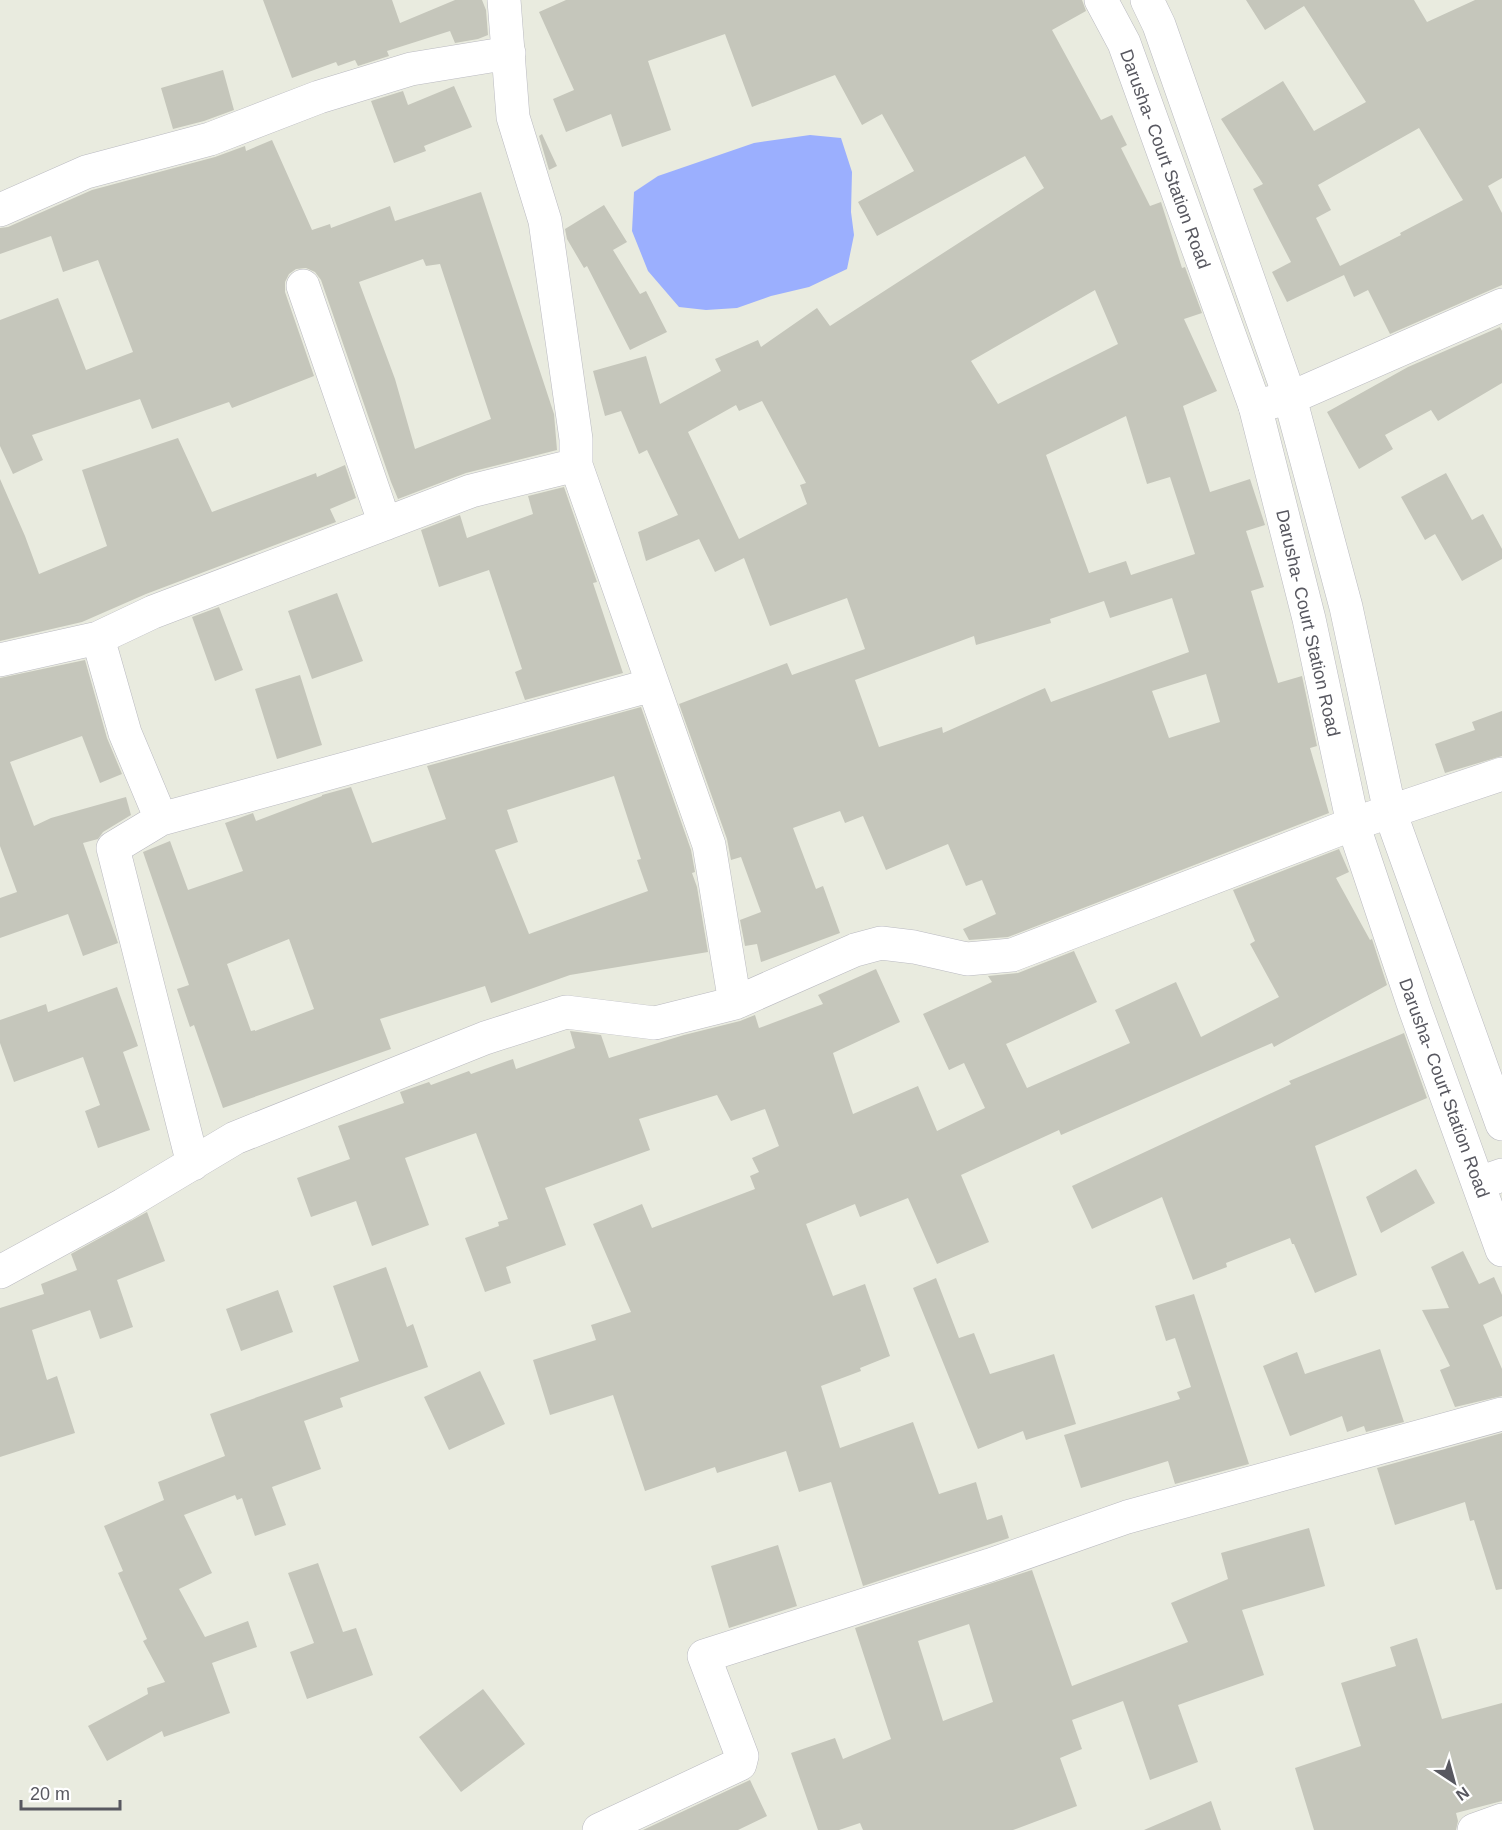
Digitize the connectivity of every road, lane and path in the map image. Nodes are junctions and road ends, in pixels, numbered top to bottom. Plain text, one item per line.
1 (504, 0) edge
2 (1101, 0) edge
3 (1147, 0) edge
4 (509, 53) junction
5 (0, 210) edge
6 (303, 286) dead end
7 (1502, 304) edge
8 (1290, 398) junction
9 (1255, 406) junction
10 (576, 465) junction
11 (385, 524) junction
12 (98, 638) junction
13 (0, 660) edge
14 (652, 685) junction
15 (1502, 774) edge
16 (1390, 812) junction
17 (161, 819) junction
18 (1353, 824) junction
19 (735, 1003) junction
20 (1502, 1124) edge
21 (193, 1164) junction
22 (1490, 1179) edge
23 (1502, 1250) edge
24 (0, 1272) edge
25 (1502, 1414) edge
26 (1502, 1820) edge
27 (599, 1830) edge
28 (1474, 1830) edge

1 - 4 street
2 - 9 street, Darusha- Court Station Road
3 - 8 street, Darusha- Court Station Road
4 - 5 street
4 - 10 street
6 - 11 street
7 - 8 street
8 - 9 street
8 - 16 street, Darusha- Court Station Road
9 - 18 street, Darusha- Court Station Road
10 - 11 street
10 - 14 street
11 - 12 street
12 - 13 street
12 - 17 street
14 - 17 street
14 - 19 street
15 - 16 street
16 - 18 street
16 - 20 street, Darusha- Court Station Road
17 - 21 street
18 - 19 street
18 - 22 street, Darusha- Court Station Road
19 - 21 street
21 - 24 street
22 - 23 street, Darusha- Court Station Road
25 - 27 street
26 - 28 street

